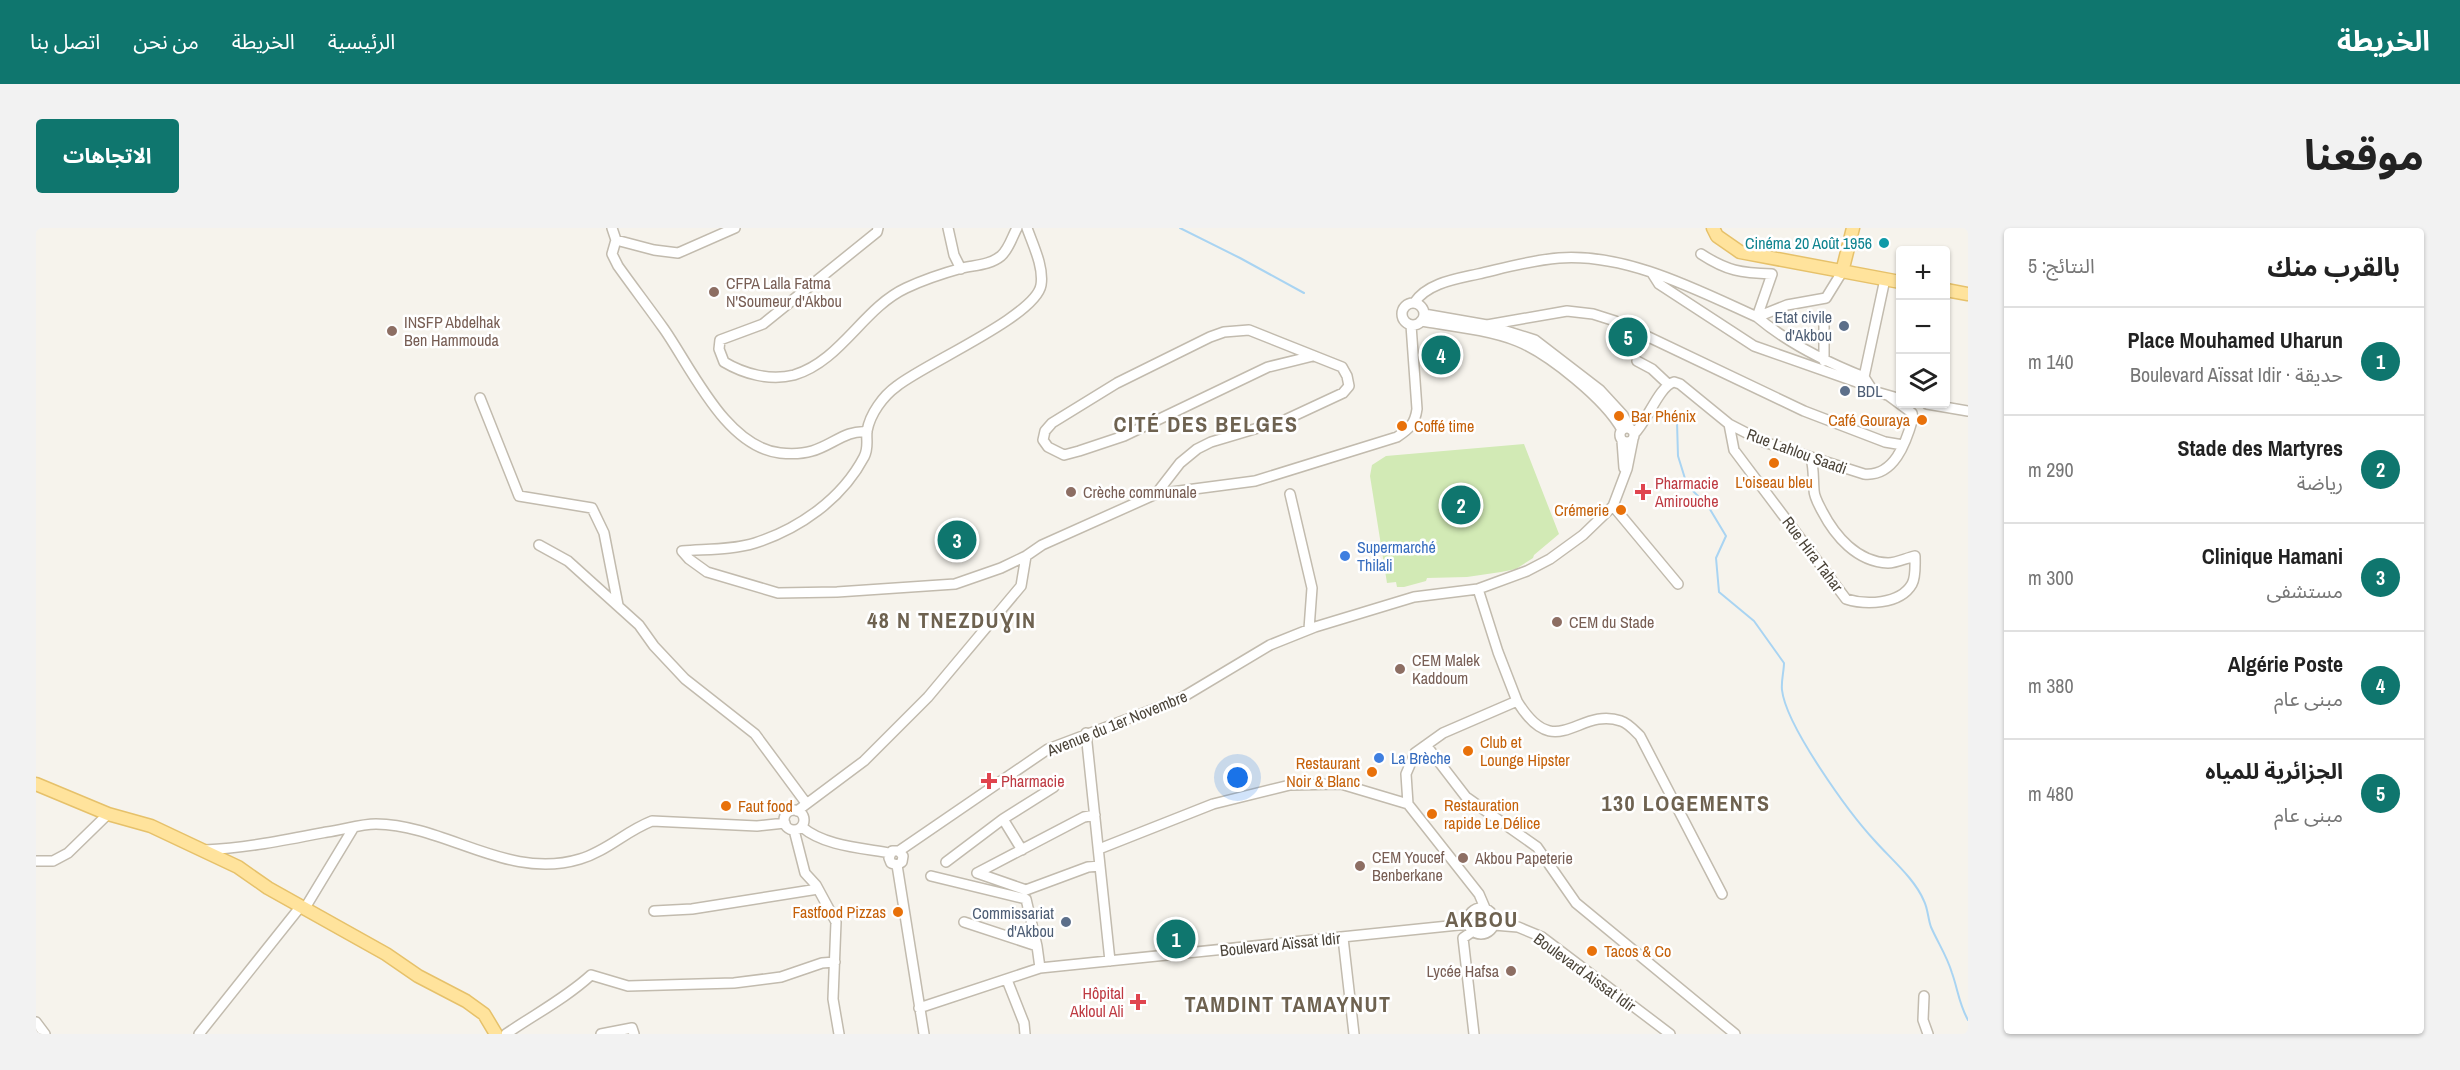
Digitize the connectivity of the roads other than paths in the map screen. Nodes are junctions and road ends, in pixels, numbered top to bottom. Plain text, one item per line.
1 (612, 228) edge
2 (735, 228) edge
3 (878, 228) edge
4 (948, 228) edge
5 (1017, 228) edge
6 (1027, 228) edge
7 (1713, 228) edge
8 (1853, 228) edge
9 (616, 240) junction
10 (1701, 254) dead end
11 (961, 269) junction
12 (1842, 272) junction
13 (1652, 273) junction
14 (1885, 279) junction
15 (1896, 281) edge
16 (1950, 291) edge
17 (1968, 294) edge
18 (1414, 303) junction
19 (1757, 317) junction
20 (1423, 318) junction
21 (1824, 324) dead end
22 (1411, 325) junction
23 (1487, 325) junction
24 (1313, 356) junction
25 (1637, 361) dead end
26 (1824, 361) junction
27 (1866, 382) junction
28 (1668, 384) junction
29 (1889, 396) junction
30 (480, 398) dead end
31 (1896, 398) edge
32 (1950, 408) edge
33 (1968, 411) edge
34 (1730, 424) junction
35 (867, 432) junction
36 (1630, 432) junction
37 (1903, 445) junction
38 (1811, 458) junction
39 (1623, 478) junction
40 (1156, 494) junction
41 (1290, 494) dead end
42 (1613, 506) junction
43 (539, 545) dead end
44 (1026, 556) junction
45 (1678, 584) dead end
46 (1478, 589) junction
47 (618, 605) junction
48 (1309, 629) junction
49 (1517, 701) junction
50 (1086, 733) junction
51 (1426, 745) junction
52 (36, 784) edge
53 (1054, 787) dead end
54 (806, 803) junction
55 (1408, 804) junction
56 (797, 811) junction
57 (108, 814) junction
58 (1095, 815) junction
59 (1003, 819) junction
60 (785, 823) junction
61 (354, 827) junction
62 (798, 828) junction
63 (1099, 849) junction
64 (205, 850) junction
65 (1022, 850) junction
66 (895, 852) junction
67 (36, 861) edge
68 (946, 862) dead end
69 (1100, 866) junction
70 (931, 876) dead end
71 (818, 889) junction
72 (1722, 894) dead end
73 (303, 907) junction
74 (1485, 908) junction
75 (654, 911) dead end
76 (964, 922) dead end
77 (1494, 925) junction
78 (1471, 928) junction
79 (1343, 938) junction
80 (1037, 946) junction
81 (1110, 961) junction
82 (835, 962) junction
83 (1040, 968) junction
84 (1007, 980) junction
85 (1924, 996) dead end
86 (919, 1008) junction
87 (36, 1022) edge
88 (45, 1034) edge
89 (199, 1034) edge
90 (496, 1034) edge
91 (507, 1034) edge
92 (601, 1034) edge
93 (634, 1034) edge
94 (839, 1034) edge
95 (924, 1034) edge
96 (1025, 1034) edge
97 (1354, 1034) edge
98 (1474, 1034) edge
99 (1670, 1034) edge
100 (1735, 1034) edge
101 (1928, 1034) edge

1 - 9 street
2 - 9 street
3 - 11 street
4 - 11 street
5 - 11 street
6 - 35 street
7 - 12 main road
8 - 12 main road
9 - 35 street
10 - 19 street
12 - 14 main road
12 - 19 street
13 - 18 street
13 - 19 street
13 - 27 street
14 - 15 main road
14 - 27 street
16 - 17 main road
18 - 20 street
18 - 22 street
19 - 26 street
20 - 22 street
20 - 23 street
20 - 36 street
21 - 26 street
22 - 40 street
23 - 36 street
23 - 37 street
24 - 24 street
24 - 40 street
25 - 28 street, Rue Lahlou Saadi
26 - 27 street
27 - 29 street
28 - 34 street, Rue Lahlou Saadi
28 - 36 street
29 - 31 street
29 - 37 street, Rue Lahlou Saadi
30 - 47 street
32 - 33 street
34 - 38 street, Rue Lahlou Saadi
34 - 38 street, Rue Hira Tahar
35 - 44 street
36 - 39 street, Avenue du 1er Novembre
36 - 39 street, Avenue du 1er Novembre
37 - 38 street, Rue Lahlou Saadi
39 - 42 street, Avenue du 1er Novembre
40 - 44 street
41 - 48 street
42 - 45 street
42 - 46 street, Avenue du 1er Novembre
43 - 47 street
44 - 54 street
46 - 48 street, Avenue du 1er Novembre
46 - 49 street
47 - 54 street
48 - 50 street, Avenue du 1er Novembre
49 - 51 street
49 - 72 street
50 - 58 street
50 - 66 street, Avenue du 1er Novembre
51 - 55 street
51 - 100 street
52 - 57 main road
53 - 59 street
54 - 56 street
55 - 63 street
55 - 74 street
56 - 60 street
56 - 62 street
57 - 64 main road
57 - 67 street
58 - 63 street
58 - 65 street
59 - 65 street
59 - 68 street
60 - 61 street
60 - 62 street
61 - 64 street
61 - 73 street
62 - 66 street
62 - 71 street
63 - 69 street
64 - 73 main road
65 - 69 street
66 - 86 street
69 - 81 street
70 - 80 street
71 - 75 street
71 - 82 street
73 - 89 street
73 - 90 main road
74 - 77 street
74 - 78 street
76 - 80 street
77 - 78 street
77 - 99 street, Boulevard Aissat Idir
78 - 79 street, Boulevard Aïssat Idir
78 - 98 street
79 - 81 street, Boulevard Aïssat Idir
79 - 97 street
80 - 83 street
81 - 83 street, Boulevard Aïssat Idir
82 - 91 street
82 - 94 street
83 - 84 street, Boulevard Aïssat Idir
84 - 86 street, Boulevard Aïssat Idir
84 - 96 street
85 - 101 street
86 - 95 street
87 - 88 street
92 - 93 street

